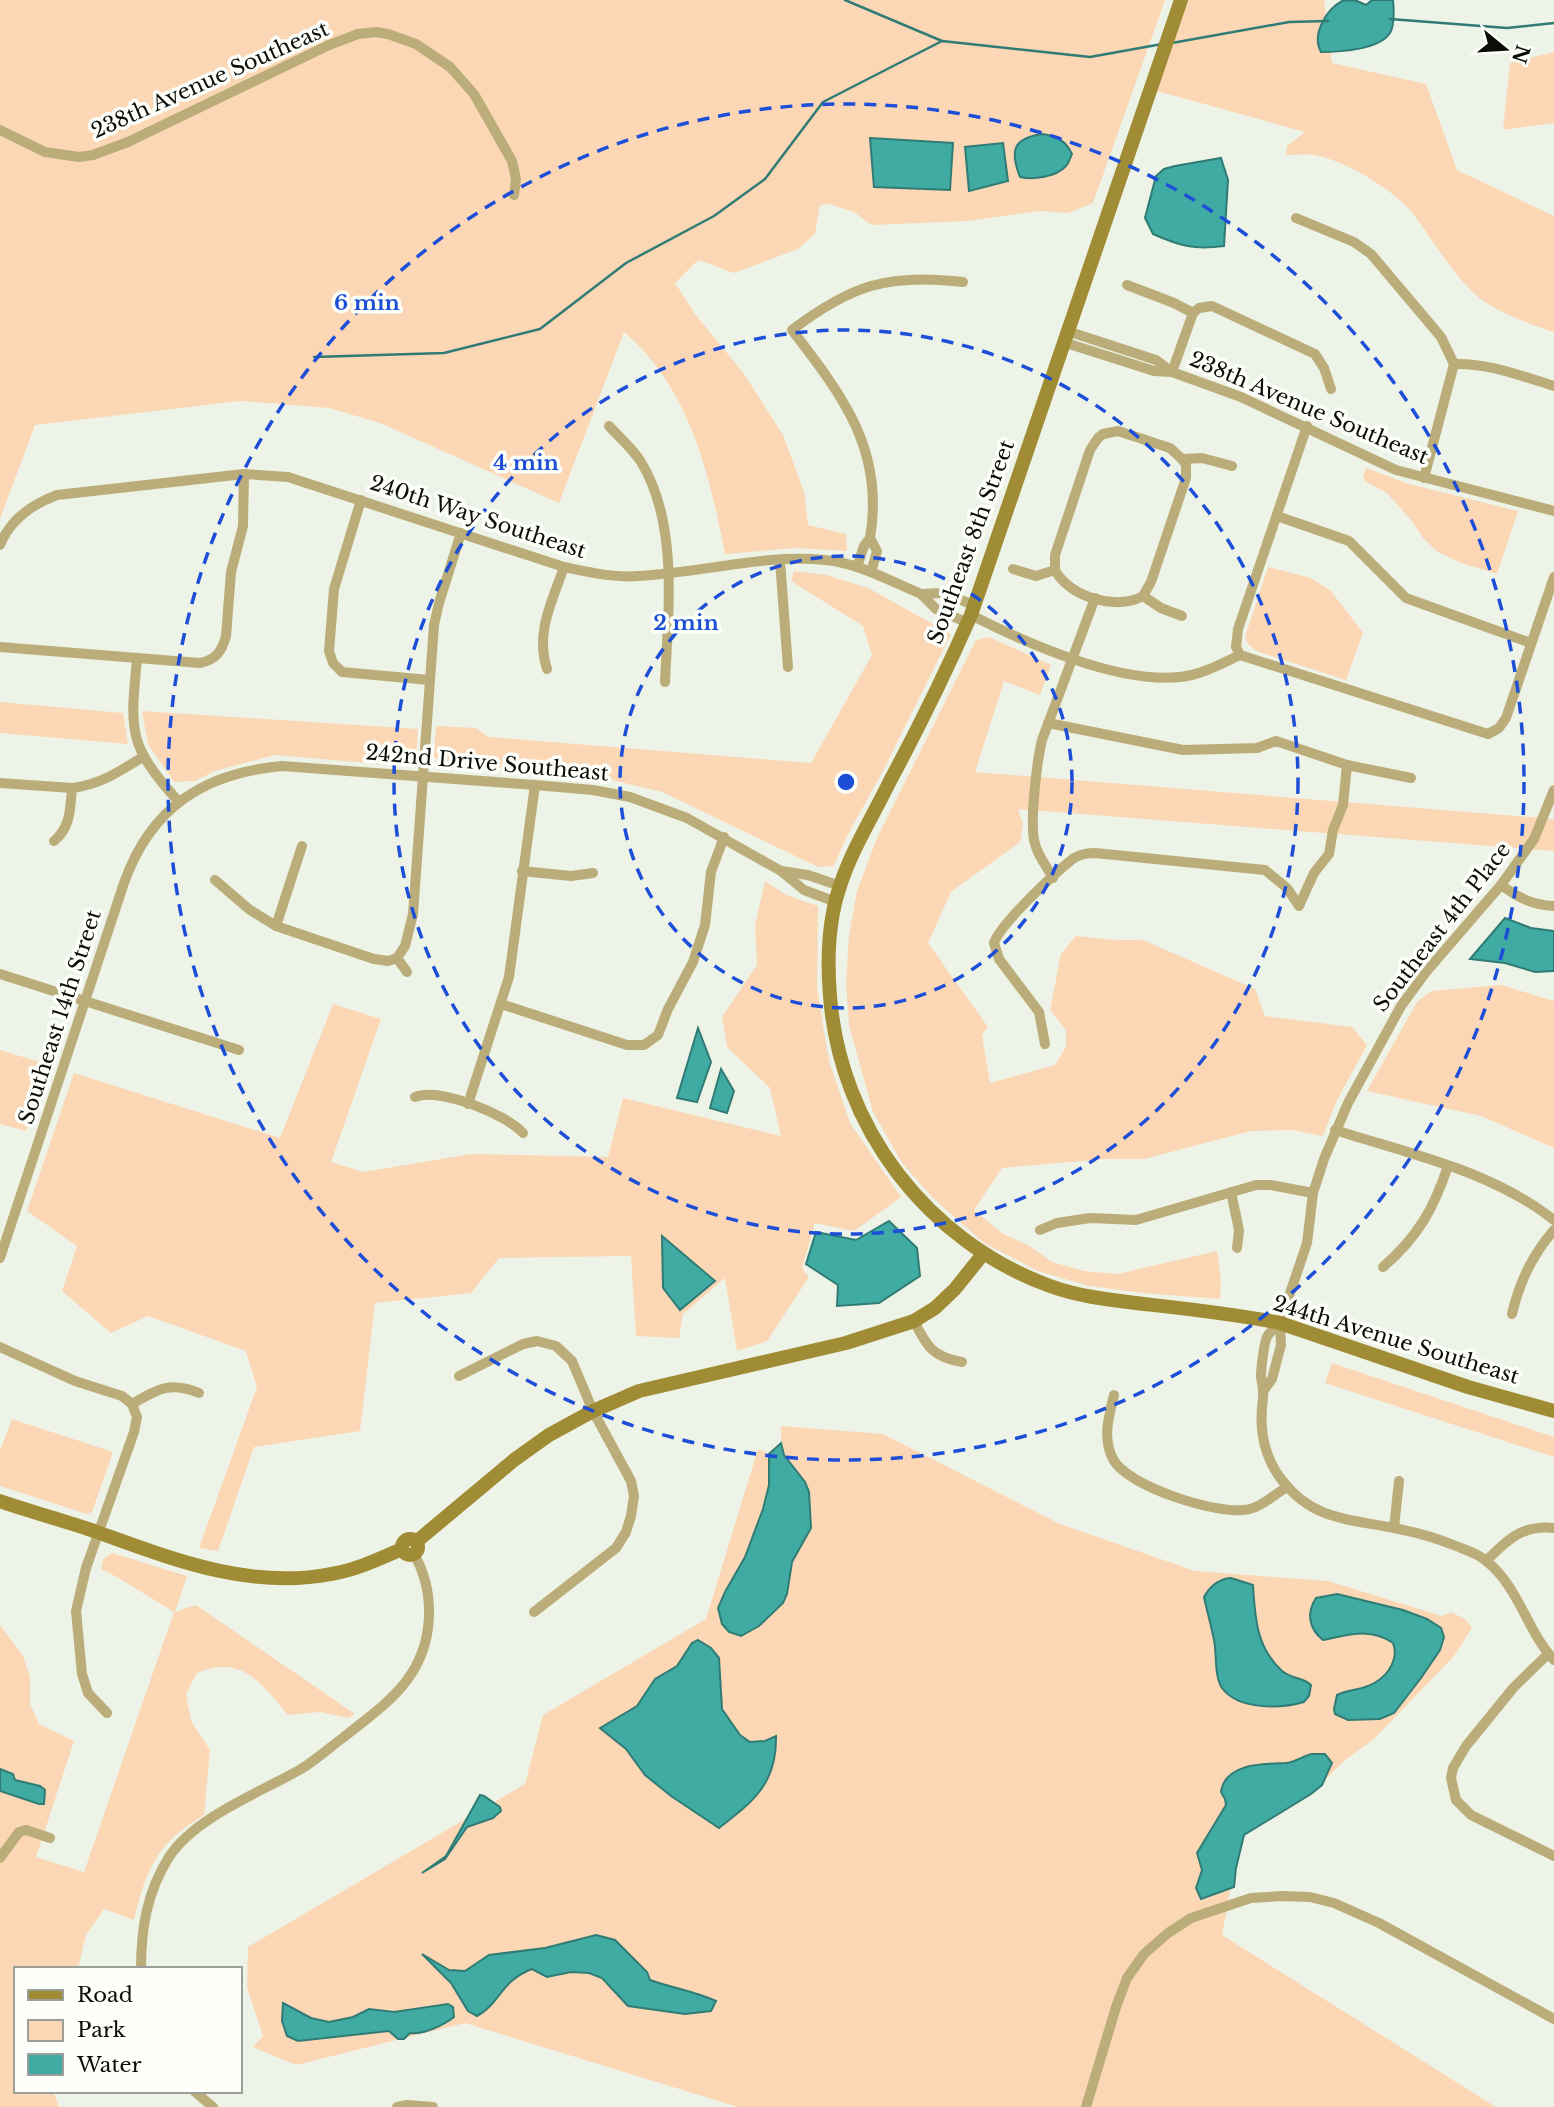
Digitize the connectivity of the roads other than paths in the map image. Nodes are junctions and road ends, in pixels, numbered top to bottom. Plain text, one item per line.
1 (1181, 0) edge
2 (0, 130) edge
3 (514, 195) dead end
4 (1296, 218) dead end
5 (963, 282) dead end
6 (1127, 285) dead end
7 (1193, 313) junction
8 (1065, 337) junction
9 (1454, 364) junction
10 (1172, 372) junction
11 (1554, 386) edge
12 (1331, 389) dead end
13 (609, 426) dead end
14 (1307, 426) junction
15 (1182, 459) junction
16 (1232, 466) dead end
17 (244, 474) junction
18 (1424, 478) junction
19 (361, 500) junction
20 (1554, 510) edge
21 (1277, 516) junction
22 (461, 533) junction
23 (870, 538) junction
24 (0, 545) edge
25 (780, 561) junction
26 (564, 567) junction
27 (857, 567) junction
28 (1013, 569) dead end
29 (1055, 570) junction
30 (871, 572) junction
31 (669, 573) junction
32 (1554, 577) edge
33 (921, 594) junction
34 (1143, 596) junction
35 (1095, 598) junction
36 (971, 614) junction
37 (1182, 616) dead end
38 (1531, 643) junction
39 (0, 647) edge
40 (1240, 655) junction
41 (1073, 658) junction
42 (137, 659) junction
43 (788, 667) dead end
44 (547, 669) dead end
45 (429, 680) junction
46 (665, 682) dead end
47 (1048, 723) junction
48 (143, 757) junction
49 (1347, 765) junction
50 (424, 776) junction
51 (1411, 778) dead end
52 (0, 783) edge
53 (536, 785) junction
54 (72, 788) junction
55 (1554, 790) edge
56 (178, 801) junction
57 (724, 837) junction
58 (54, 841) dead end
59 (302, 846) dead end
60 (522, 871) junction
61 (781, 871) junction
62 (593, 873) dead end
63 (1053, 878) junction
64 (215, 880) dead end
65 (1501, 885) junction
66 (840, 886) junction
67 (836, 902) junction
68 (1554, 906) edge
69 (276, 926) junction
70 (397, 958) junction
71 (407, 972) dead end
72 (0, 974) edge
73 (85, 1001) junction
74 (501, 1004) junction
75 (1045, 1044) dead end
76 (239, 1050) dead end
77 (415, 1097) dead end
78 (468, 1104) junction
79 (1335, 1130) junction
80 (523, 1133) dead end
81 (1448, 1166) junction
82 (1231, 1192) junction
83 (1313, 1193) junction
84 (1554, 1220) edge
85 (1040, 1230) dead end
86 (1554, 1230) edge
87 (1237, 1248) dead end
88 (983, 1254) junction
89 (0, 1258) edge
90 (1383, 1267) dead end
91 (1512, 1314) dead end
92 (914, 1321) junction
93 (1279, 1323) junction
94 (0, 1346) edge
95 (962, 1362) dead end
96 (459, 1376) dead end
97 (1264, 1390) junction
98 (199, 1392) dead end
99 (1114, 1395) dead end
100 (132, 1404) junction
101 (593, 1411) junction
102 (1554, 1411) edge
103 (1399, 1481) dead end
104 (1287, 1487) junction
105 (0, 1501) edge
106 (1394, 1528) junction
107 (1554, 1528) edge
108 (98, 1533) junction
109 (411, 1548) junction
110 (1486, 1561) junction
111 (534, 1612) dead end
112 (1551, 1657) edge
113 (107, 1713) dead end
114 (50, 1838) dead end
115 (1554, 1856) edge
116 (0, 1858) edge
117 (141, 1967) edge
118 (1554, 2018) edge
119 (196, 2093) edge
120 (213, 2107) edge
121 (397, 2107) edge
122 (433, 2107) edge
123 (1086, 2107) edge

1 - 8 street, Southeast 8th Street
2 - 3 street, 238th Avenue Southeast
4 - 9 street
5 - 23 street
6 - 7 street
7 - 10 street
7 - 12 street
8 - 10 street, 238th Avenue Southeast
8 - 36 street, Southeast 8th Street
9 - 11 street
9 - 18 street
10 - 14 street, 238th Avenue Southeast
13 - 31 street
14 - 18 street, 238th Avenue Southeast
14 - 21 street
15 - 16 street
15 - 29 street
15 - 34 street
17 - 19 street, 240th Way Southeast
17 - 24 street, 240th Way Southeast
17 - 42 street
18 - 20 street, 238th Avenue Southeast
19 - 22 street, 240th Way Southeast
19 - 45 street
21 - 38 street
21 - 40 street
22 - 26 street, 240th Way Southeast
22 - 45 street
23 - 27 street
23 - 30 street
25 - 27 street, 240th Way Southeast
25 - 31 street, 240th Way Southeast
25 - 43 street
26 - 31 street, 240th Way Southeast
26 - 44 street
27 - 30 street, 240th Way Southeast
28 - 29 street
29 - 35 street
30 - 33 street, 240th Way Southeast
31 - 46 street
32 - 38 street
33 - 36 street, 240th Way Southeast
33 - 36 street, 240th Way Southeast
34 - 35 street
34 - 37 street
35 - 41 street
36 - 41 street, 240th Way Southeast
36 - 66 street, Southeast 8th Street
38 - 40 street
39 - 42 street
40 - 41 street, 240th Way Southeast
41 - 47 street
42 - 48 street
45 - 50 street
47 - 49 street
47 - 63 street
48 - 54 street
48 - 56 street
49 - 51 street
49 - 63 street
50 - 53 street, 242nd Drive Southeast
50 - 56 street, 242nd Drive Southeast
50 - 70 street
52 - 54 street
53 - 57 street, 242nd Drive Southeast
53 - 60 street
54 - 58 street
55 - 65 street, Southeast 4th Place
56 - 73 street, Southeast 14th Street
57 - 61 street, 242nd Drive Southeast
57 - 74 street
59 - 69 street
60 - 62 street
60 - 74 street
61 - 66 street, 242nd Drive Southeast
61 - 67 street, 242nd Drive Southeast
63 - 75 street
64 - 69 street
65 - 68 street
65 - 79 street, Southeast 4th Place
66 - 67 street, Southeast 8th Street
67 - 88 street, Southeast 8th Street
69 - 70 street
70 - 71 street
72 - 73 street
73 - 76 street
73 - 89 street, Southeast 14th Street
74 - 78 street
77 - 78 street
78 - 80 street
79 - 81 street
79 - 83 street, Southeast 4th Place
81 - 84 street
81 - 90 street
82 - 83 street
82 - 85 street
82 - 87 street
83 - 93 street, Southeast 4th Place
86 - 91 street
88 - 92 street
88 - 93 street, 244th Avenue Southeast
92 - 95 street
92 - 101 street
93 - 97 street, Southeast 4th Place
93 - 97 street, Southeast 4th Place
93 - 102 street, 244th Avenue Southeast
94 - 100 street
96 - 101 street
97 - 104 street, Southeast 4th Place
98 - 100 street
99 - 104 street
100 - 108 street
101 - 109 street
101 - 111 street
103 - 106 street
104 - 106 street
105 - 108 street
106 - 110 street
107 - 110 street
108 - 109 street
108 - 113 street
109 - 117 street
110 - 112 street
112 - 115 street
114 - 116 street
118 - 123 street
119 - 120 street
121 - 122 street

